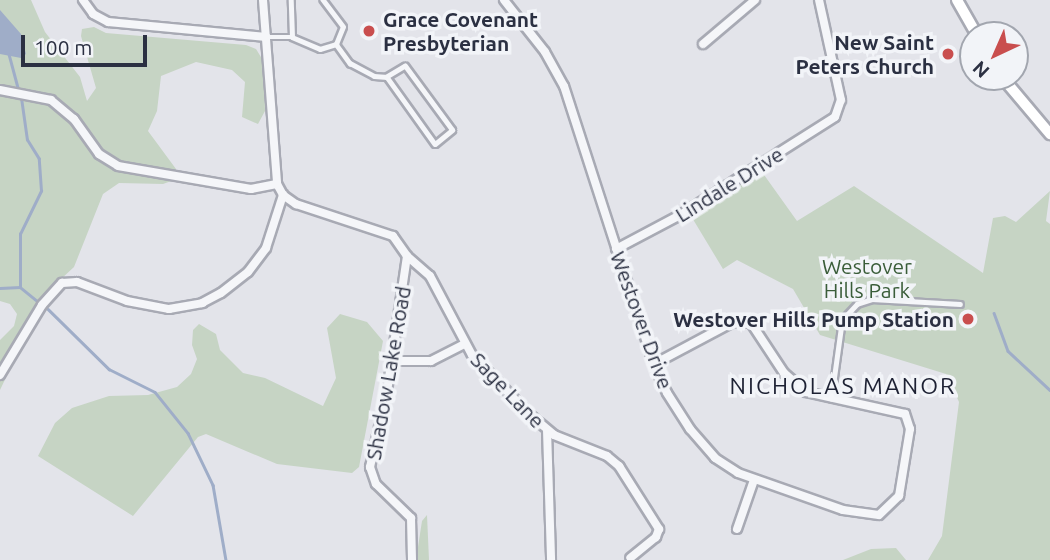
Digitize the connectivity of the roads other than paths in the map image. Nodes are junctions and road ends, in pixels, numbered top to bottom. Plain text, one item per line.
1 (83, 0) edge
2 (263, 0) edge
3 (291, 0) edge
4 (323, 0) edge
5 (503, 0) edge
6 (755, 0) edge
7 (819, 0) edge
8 (957, 0) edge
9 (969, 21) edge
10 (266, 37) junction
11 (292, 37) junction
12 (336, 44) junction
13 (703, 44) dead end
14 (387, 77) junction
15 (0, 90) edge
16 (1014, 91) edge
17 (1050, 134) edge
18 (278, 184) junction
19 (283, 195) junction
20 (616, 249) junction
21 (407, 256) junction
22 (960, 304) dead end
23 (464, 344) junction
24 (391, 361) junction
25 (654, 364) junction
26 (0, 375) edge
27 (831, 400) junction
28 (547, 430) junction
29 (754, 480) junction
30 (737, 528) dead end
31 (630, 558) dead end
32 (412, 560) edge
33 (551, 560) edge

1 - 10 street
2 - 10 street
3 - 11 lane
4 - 12 lane
5 - 20 street, Westover Drive
6 - 13 street
7 - 20 street, Lindale Drive
8 - 9 street
10 - 11 lane
10 - 18 street
11 - 12 lane
12 - 14 lane
14 - 14 lane
15 - 18 street
16 - 17 street
18 - 19 street
19 - 21 street, Shadow Lake Road
19 - 26 street
20 - 25 street, Westover Drive
21 - 23 street, Sage Lane
21 - 24 street, Shadow Lake Road
22 - 27 lane
23 - 24 street
23 - 28 street, Sage Lane
24 - 32 street, Shadow Lake Road
25 - 27 street
25 - 29 street, Westover Drive
27 - 29 street, Westover Drive
28 - 31 street, Sage Lane
28 - 33 street
29 - 30 street

